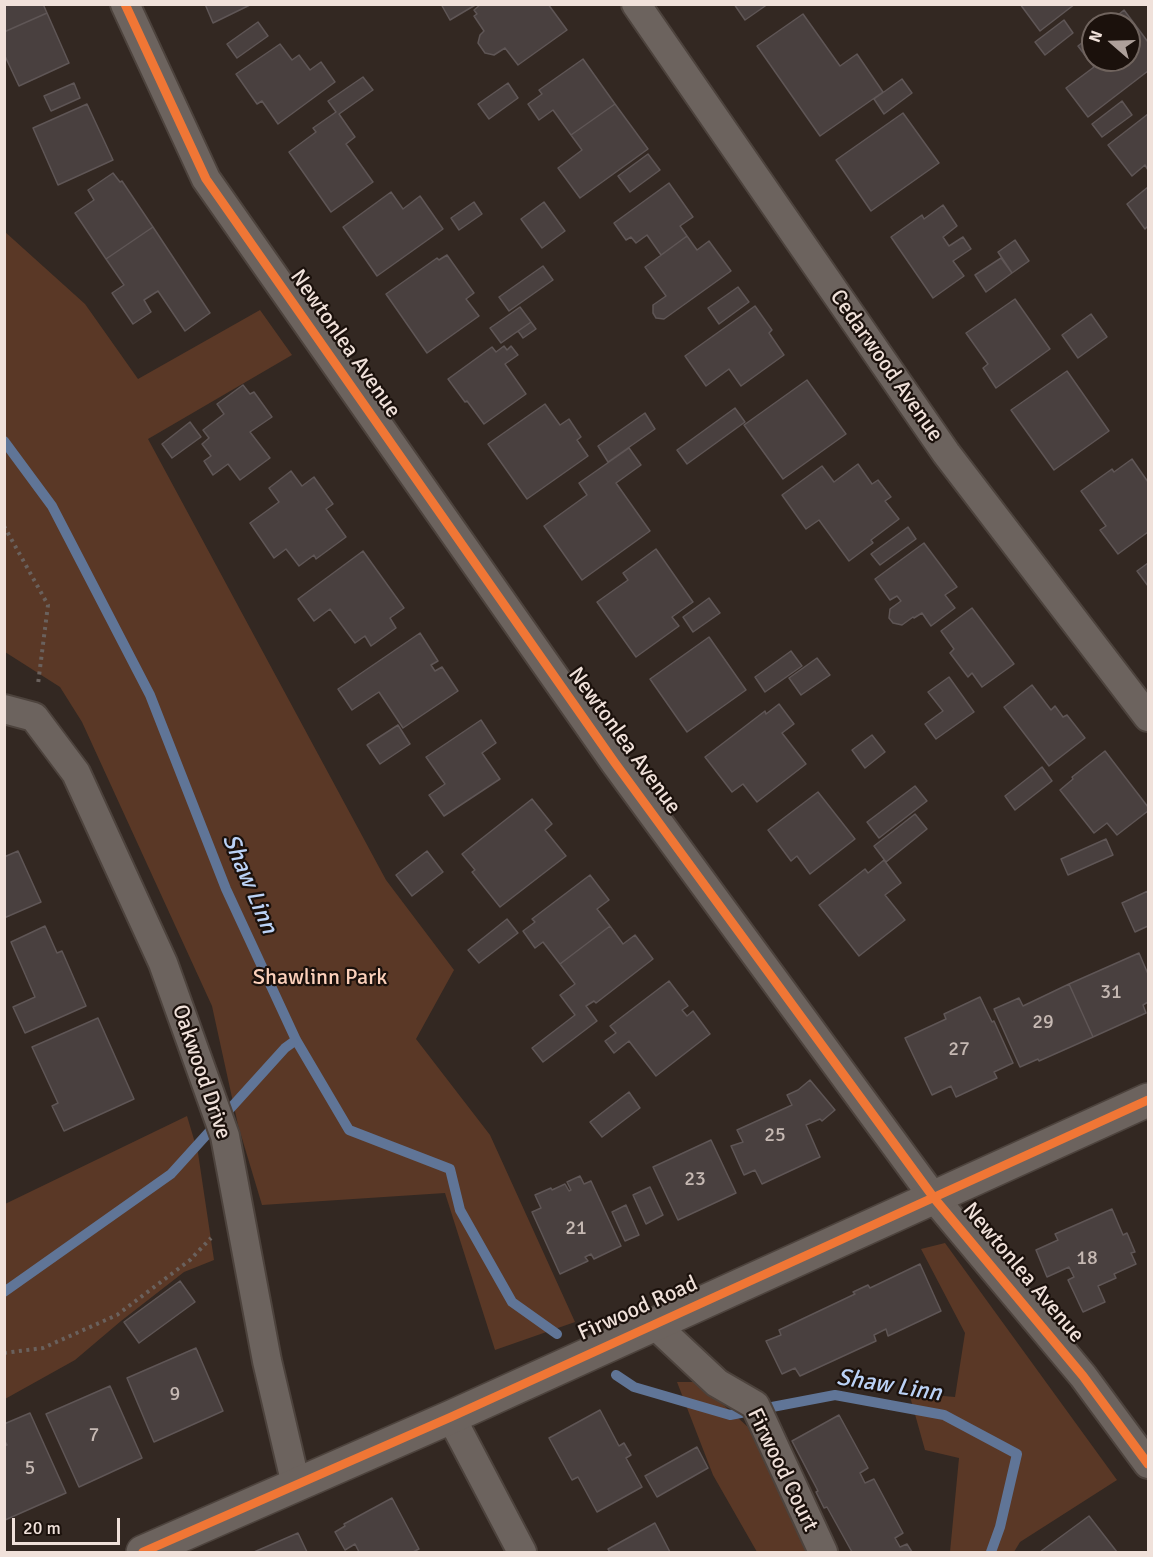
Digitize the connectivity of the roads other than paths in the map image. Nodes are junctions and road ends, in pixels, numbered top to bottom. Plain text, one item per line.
1 (125, 4) edge
2 (636, 4) edge
3 (4, 709) edge
4 (1149, 717) edge
5 (1149, 1100) edge
6 (934, 1198) junction
7 (654, 1323) junction
8 (451, 1417) junction
9 (1149, 1464) edge
10 (296, 1485) junction
11 (143, 1552) edge
12 (522, 1552) edge
13 (823, 1552) edge

1 - 6 street, Newtonlea Avenue
2 - 4 street, Cedarwood Avenue
3 - 10 street, Oakwood Drive
5 - 6 street, Firwood Road
6 - 7 street, Firwood Road
6 - 9 street, Newtonlea Avenue
7 - 8 street, Firwood Road
7 - 13 street, Firwood Court
8 - 10 street, Firwood Road
8 - 12 street
10 - 11 street, Firwood Road

